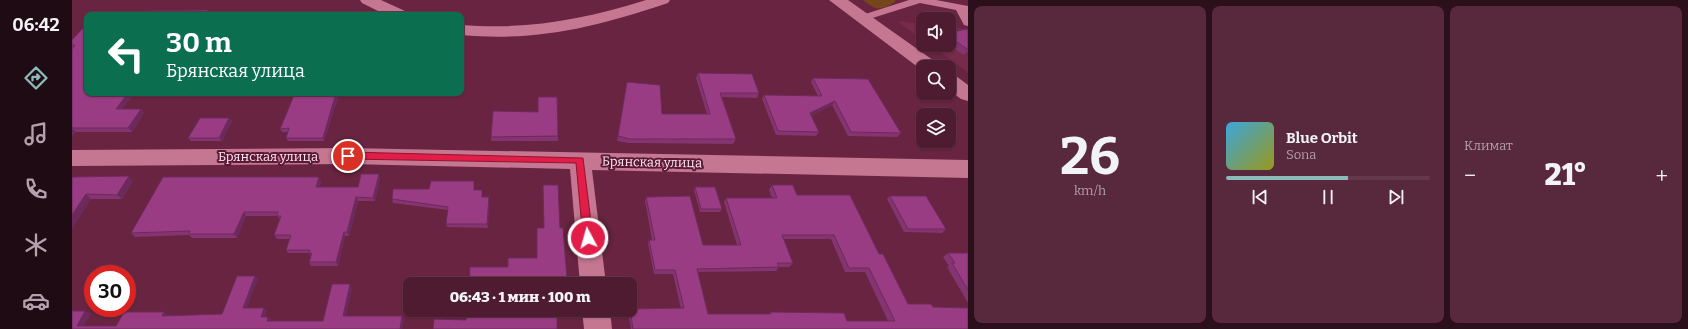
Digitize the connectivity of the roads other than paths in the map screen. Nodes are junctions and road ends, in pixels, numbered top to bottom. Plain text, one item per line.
1 (368, 0) edge
2 (662, 0) edge
3 (837, 0) edge
4 (920, 0) edge
5 (964, 9) edge
6 (393, 12) edge
7 (863, 18) junction
8 (968, 23) edge
9 (464, 30) edge
10 (920, 60) edge
11 (956, 85) edge
12 (968, 94) edge
13 (72, 158) edge
14 (580, 160) junction
15 (968, 169) edge
16 (592, 277) edge
17 (597, 317) edge
18 (598, 329) edge

1 - 6 street
2 - 9 street
3 - 7 street
4 - 5 lane
4 - 7 lane
5 - 8 lane
7 - 10 street
11 - 12 street
13 - 14 street, Брянская улица
14 - 15 street, Брянская улица
14 - 16 street
17 - 18 street

